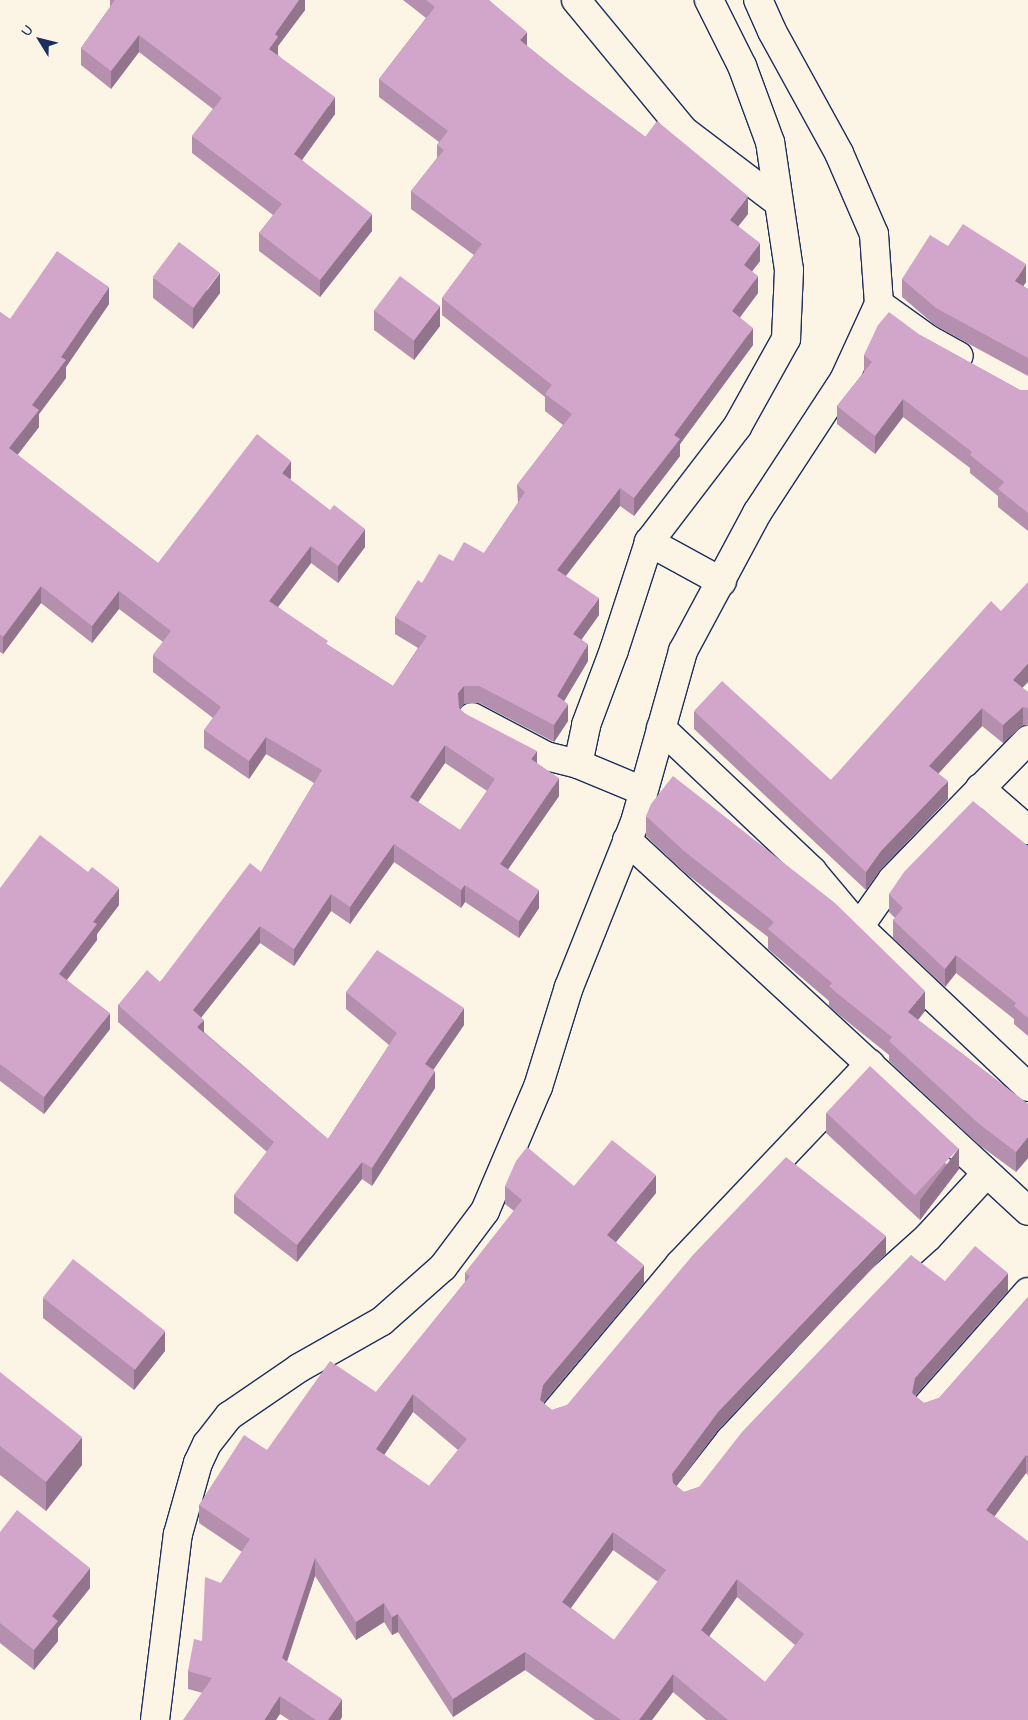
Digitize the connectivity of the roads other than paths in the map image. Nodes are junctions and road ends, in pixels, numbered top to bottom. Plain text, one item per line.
1 (576, 0) edge
2 (709, 0) edge
3 (758, 0) edge
4 (778, 202) junction
5 (879, 304) junction
6 (978, 367) edge
7 (649, 542) junction
8 (722, 582) junction
9 (472, 717) edge
10 (660, 728) junction
11 (1028, 740) edge
12 (578, 764) junction
13 (980, 788) junction
14 (643, 791) junction
15 (1028, 830) edge
16 (627, 840) junction
17 (858, 927) junction
18 (870, 1064) junction
19 (1028, 1087) edge
20 (986, 1174) junction
21 (1028, 1211) edge
22 (1028, 1292) edge
23 (927, 1406) edge
24 (555, 1413) edge
25 (687, 1494) edge
26 (155, 1720) edge

1 - 4 street
2 - 4 street
3 - 5 street
4 - 7 street
5 - 6 street
5 - 8 street
7 - 8 street
7 - 12 street
8 - 10 street
9 - 12 street
10 - 14 street
10 - 17 street
11 - 13 street
12 - 14 street
13 - 15 street
13 - 17 street
14 - 16 street
16 - 18 street
16 - 26 street
17 - 19 street
18 - 20 street
18 - 24 street
20 - 21 street
20 - 25 street
22 - 23 street

